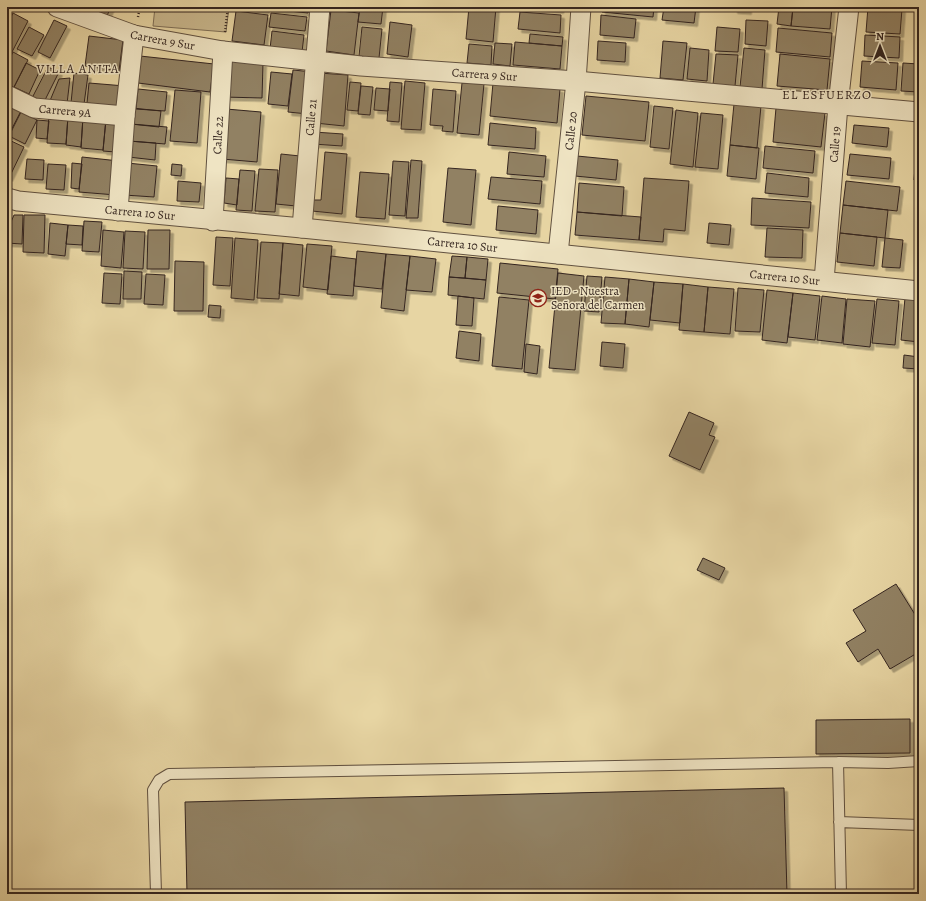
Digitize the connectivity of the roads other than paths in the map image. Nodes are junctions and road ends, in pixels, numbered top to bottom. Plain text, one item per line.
1 (56, 7) edge
2 (320, 7) edge
3 (581, 7) edge
4 (849, 7) edge
5 (134, 35) junction
6 (223, 50) junction
7 (316, 60) junction
8 (576, 81) junction
9 (7, 95) edge
10 (838, 105) junction
11 (919, 112) edge
12 (125, 116) junction
13 (7, 198) edge
14 (118, 210) junction
15 (213, 221) junction
16 (302, 228) junction
17 (558, 254) junction
18 (824, 281) junction
19 (919, 291) edge
20 (919, 761) edge
21 (838, 762) junction
22 (840, 822) junction
23 (919, 825) edge
24 (156, 894) edge
25 (841, 894) edge

1 - 5 street, Carrera 9 Sur
2 - 7 street, Calle 21
3 - 8 street, Calle 20
4 - 10 street, Calle 19
5 - 6 street, Carrera 9 Sur
5 - 12 street
6 - 7 street, Carrera 9 Sur
6 - 15 street, Calle 22
7 - 8 street, Carrera 9 Sur
7 - 16 street, Calle 21
8 - 10 street, Carrera 9 Sur
8 - 17 street, Calle 20
9 - 12 street, Carrera 9A
10 - 11 street, Carrera 9 Sur
10 - 18 street, Calle 19
12 - 14 street
13 - 14 street, Carrera 10 Sur
14 - 15 street, Carrera 10 Sur
15 - 16 street, Carrera 10 Sur
16 - 17 street, Carrera 10 Sur
17 - 18 street, Carrera 10 Sur
18 - 19 street, Carrera 10 Sur
20 - 21 lane
21 - 22 lane
21 - 24 lane
22 - 23 lane
22 - 25 lane

